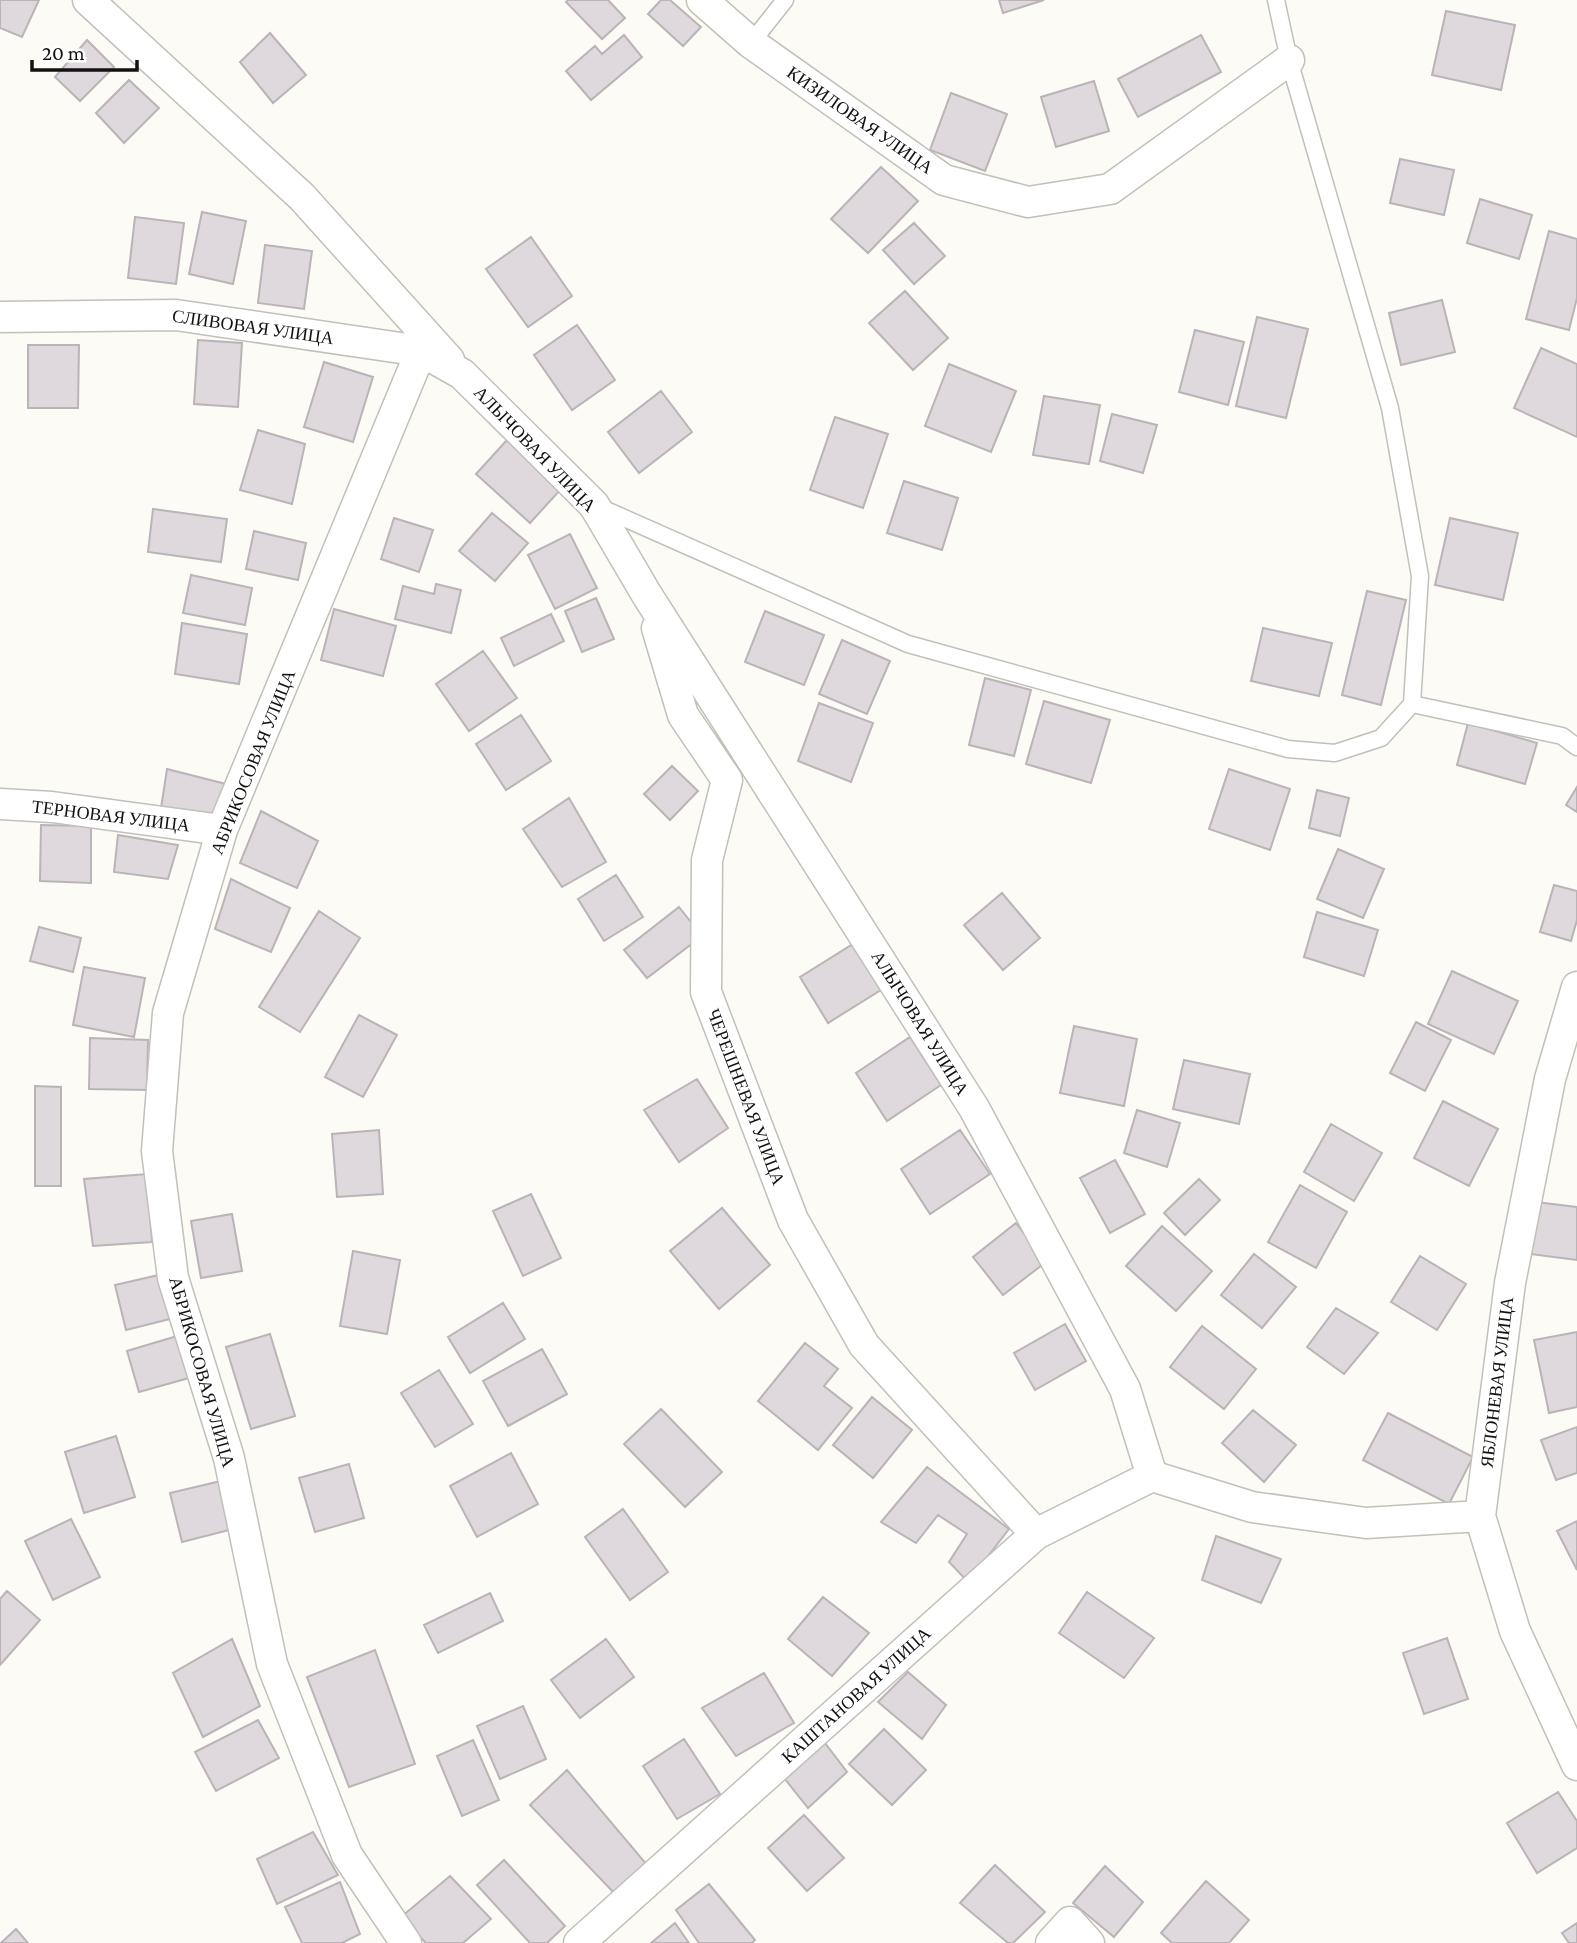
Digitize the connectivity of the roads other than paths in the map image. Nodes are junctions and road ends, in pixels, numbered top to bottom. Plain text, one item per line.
1 (88, 0) edge
2 (702, 0) edge
3 (785, 0) edge
4 (1276, 0) edge
5 (751, 43) junction
6 (1289, 60) junction
7 (0, 317) edge
8 (421, 351) junction
9 (462, 374) junction
10 (594, 505) junction
11 (647, 595) junction
12 (1412, 704) junction
13 (1577, 747) edge
14 (0, 804) edge
15 (222, 830) junction
16 (1577, 987) edge
17 (1152, 1476) junction
18 (1480, 1517) junction
19 (1036, 1534) junction
20 (1577, 1765) edge
21 (406, 1943) edge
22 (579, 1943) edge
23 (1051, 1943) edge
24 (1089, 1943) edge

1 - 9 street
2 - 5 street, КИЗИЛОВАЯ УЛИЦА
3 - 5 lane
4 - 6 lane
5 - 6 street, КИЗИЛОВАЯ УЛИЦА
6 - 12 lane
7 - 8 street, СЛИВОВАЯ УЛИЦА
8 - 9 street, АЛЫЧОВАЯ УЛИЦА
8 - 15 street, АБРИКОСОВАЯ УЛИЦА
9 - 10 street, АЛЫЧОВАЯ УЛИЦА
10 - 11 street, АЛЫЧОВАЯ УЛИЦА
10 - 12 lane
11 - 17 street, АЛЫЧОВАЯ УЛИЦА
11 - 19 street, ЧЕРЕШНЕВАЯ УЛИЦА
12 - 13 lane
14 - 15 street, ТЕРНОВАЯ УЛИЦА
15 - 21 street, АБРИКОСОВАЯ УЛИЦА
16 - 18 street, ЯБЛОНЕВАЯ УЛИЦА
17 - 18 street
17 - 19 street, КАШТАНОВАЯ УЛИЦА
18 - 20 street, ЯБЛОНЕВАЯ УЛИЦА
19 - 22 street, КАШТАНОВАЯ УЛИЦА
23 - 24 street

